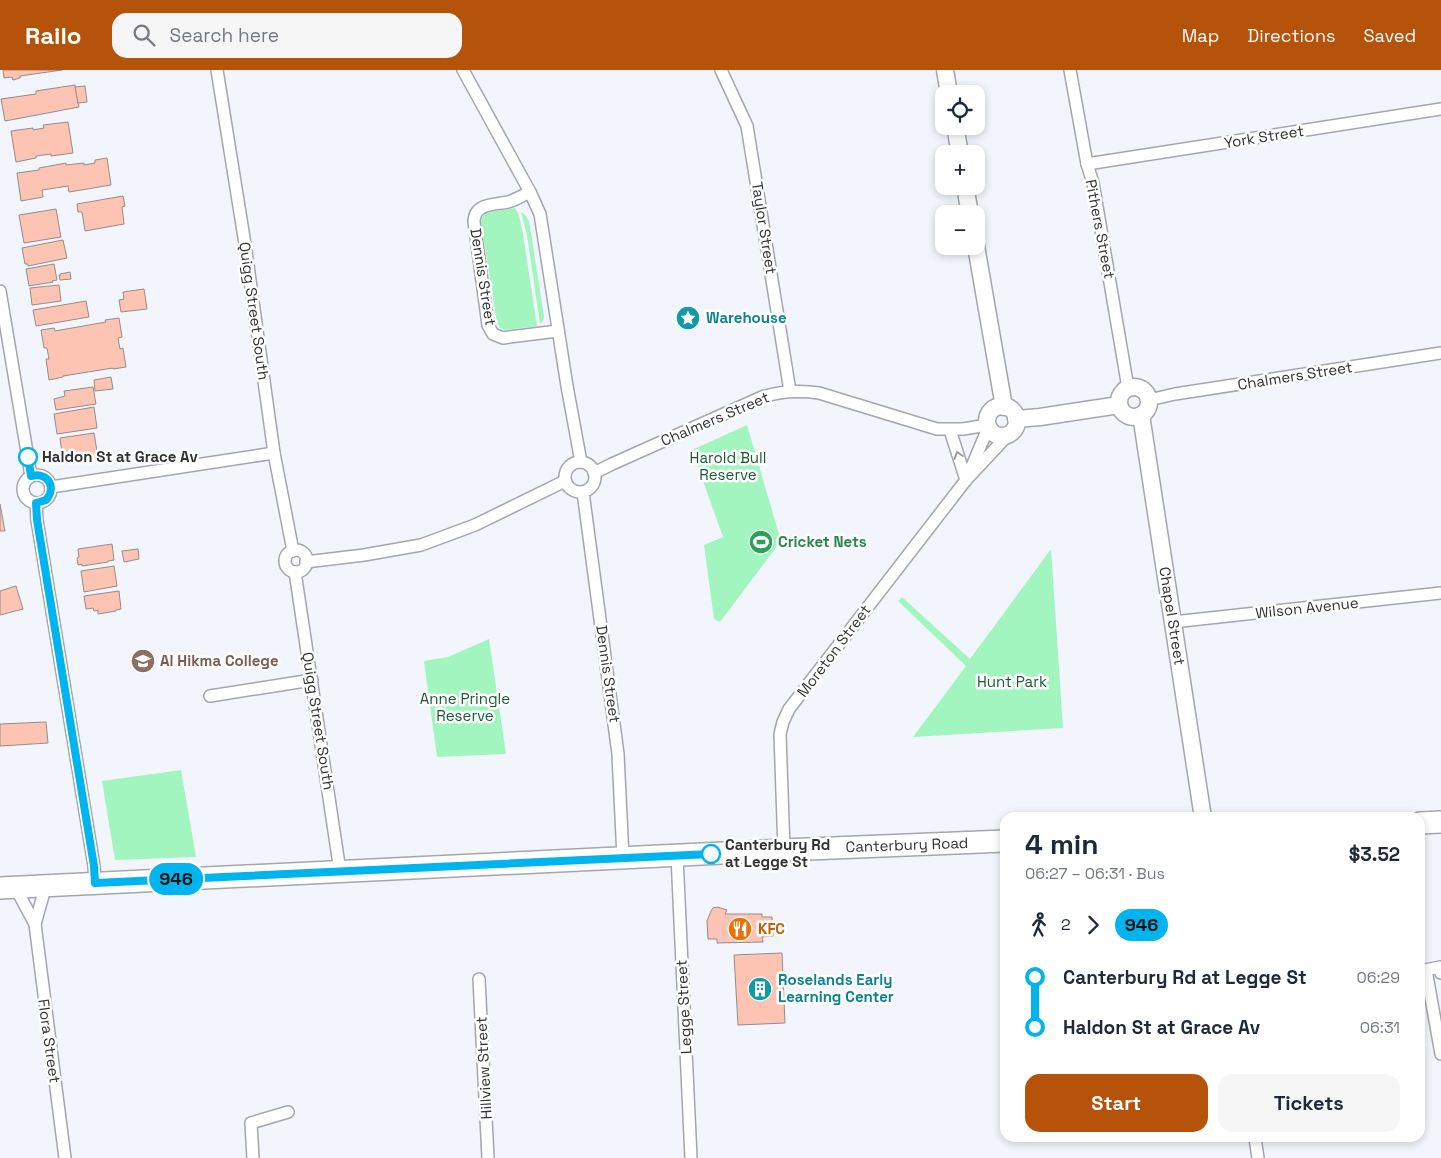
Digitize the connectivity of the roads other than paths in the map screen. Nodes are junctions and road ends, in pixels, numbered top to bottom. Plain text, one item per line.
1 (217, 70) edge
2 (463, 70) edge
3 (722, 70) edge
4 (945, 70) edge
5 (1070, 70) edge
6 (948, 85) edge
7 (1441, 109) edge
8 (1087, 164) junction
9 (530, 192) junction
10 (978, 255) edge
11 (0, 291) edge
12 (558, 330) junction
13 (1441, 352) edge
14 (1128, 388) junction
15 (790, 391) junction
16 (1149, 400) junction
17 (1119, 405) junction
18 (1004, 407) junction
19 (1141, 415) junction
20 (1016, 419) junction
21 (988, 427) junction
22 (950, 430) junction
23 (1008, 435) junction
24 (274, 453) junction
25 (581, 462) junction
26 (594, 473) junction
27 (31, 476) junction
28 (966, 480) junction
29 (565, 481) junction
30 (51, 487) junction
31 (583, 492) junction
32 (36, 503) junction
33 (293, 551) junction
34 (306, 562) junction
35 (295, 572) junction
36 (1441, 593) edge
37 (1173, 622) junction
38 (312, 680) junction
39 (210, 696) dead end
40 (1202, 812) edge
41 (1441, 822) edge
42 (1425, 823) edge
43 (1000, 841) edge
44 (784, 850) junction
45 (677, 856) junction
46 (623, 858) junction
47 (340, 870) junction
48 (95, 883) junction
49 (46, 885) junction
50 (8, 888) edge
51 (35, 924) junction
52 (1425, 970) edge
53 (1440, 970) edge
54 (480, 979) dead end
55 (1425, 979) edge
56 (1441, 1054) edge
57 (288, 1112) dead end
58 (1256, 1142) edge
59 (65, 1158) edge
60 (253, 1158) edge
61 (488, 1158) edge
62 (691, 1158) edge
63 (1258, 1158) edge

1 - 24 street, Quigg Street South
2 - 9 street
3 - 15 street, Taylor Street
4 - 6 street
5 - 8 street, Pithers Street
7 - 8 street, York Street
8 - 14 street, Pithers Street
9 - 12 street
9 - 12 street, Dennis Street
10 - 18 street
11 - 27 street
12 - 25 street
13 - 16 street, Chalmers Street
14 - 16 street
14 - 17 street
15 - 22 street, Chalmers Street
15 - 26 street, Chalmers Street
16 - 19 street
17 - 19 street
17 - 20 street
18 - 20 street
18 - 21 street
19 - 37 street, Chapel Street
20 - 23 street
21 - 22 street, Chalmers Street
21 - 23 street
21 - 28 street, Moreton Street
28 -> 22 street
23 - 28 street, Moreton Street
24 - 30 street
24 - 33 street, Quigg Street South
25 - 26 street
25 - 29 street
26 - 31 street
27 - 30 street
27 - 32 street
28 - 44 street, Moreton Street
29 - 31 street
29 - 34 street
30 - 32 street
31 - 46 street, Dennis Street
32 - 48 street
33 - 34 street
33 - 35 street
34 - 35 street
35 - 38 street, Quigg Street South
36 - 37 street, Wilson Avenue
37 - 40 street, Chapel Street
38 - 39 street
38 - 47 street, Quigg Street South
41 - 42 highway
43 - 44 highway, Canterbury Road
44 - 45 highway, Canterbury Road
45 - 46 highway, Canterbury Road
45 - 62 street, Legge Street
46 - 47 highway, Canterbury Road
47 - 48 highway, Canterbury Road
48 - 49 highway, Canterbury Road
49 - 50 highway, Canterbury Road
49 - 51 street, Flora Street
50 - 51 street, Flora Street
51 - 59 street, Flora Street
52 - 53 street
54 - 61 street, Hillview Street
55 - 56 street
57 - 60 street
58 - 63 street

